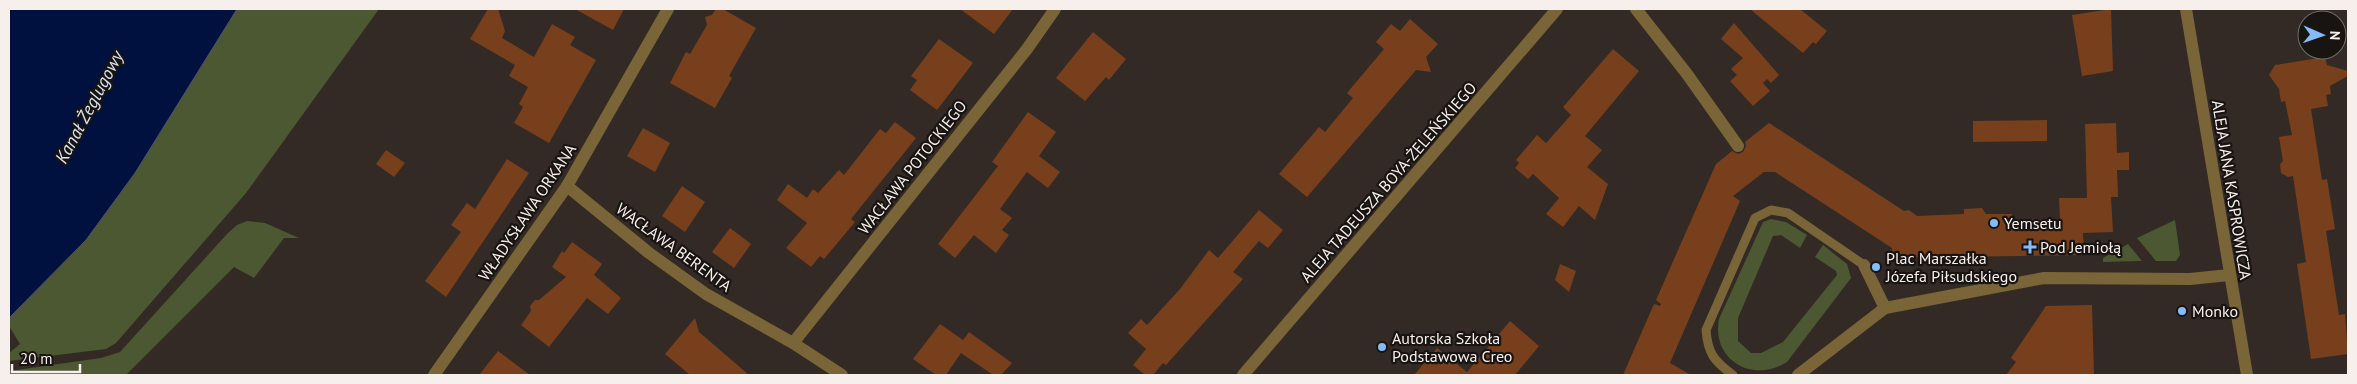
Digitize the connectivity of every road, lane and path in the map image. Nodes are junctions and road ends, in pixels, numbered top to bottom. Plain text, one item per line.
1 (668, 9) edge
2 (1055, 9) edge
3 (1557, 9) edge
4 (1636, 9) edge
5 (2186, 9) edge
6 (1738, 146) dead end
7 (567, 186) junction
8 (1864, 266) joint
9 (2229, 275) junction
10 (1885, 308) junction
11 (793, 343) junction
12 (434, 375) edge
13 (842, 375) edge
14 (1243, 375) edge
15 (1733, 375) edge
16 (1798, 375) edge
17 (2247, 375) edge

1 - 7 street, WŁADYSŁAWA ORKANA
2 - 11 street, WACŁAWA POTOCKIEGO
3 - 14 street, ALEJA TADEUSZA BOYA-ŻELEŃSKIEGO
4 - 6 street
5 - 9 street, ALEJA JANA KASPROWICZA
7 - 11 street, WACŁAWA BERENTA
7 - 12 street, WŁADYSŁAWA ORKANA
8 - 10 street
8 - 15 lane
9 - 10 street
9 - 17 street, ALEJA JANA KASPROWICZA
10 - 16 street
11 - 13 street, WACŁAWA BERENTA

